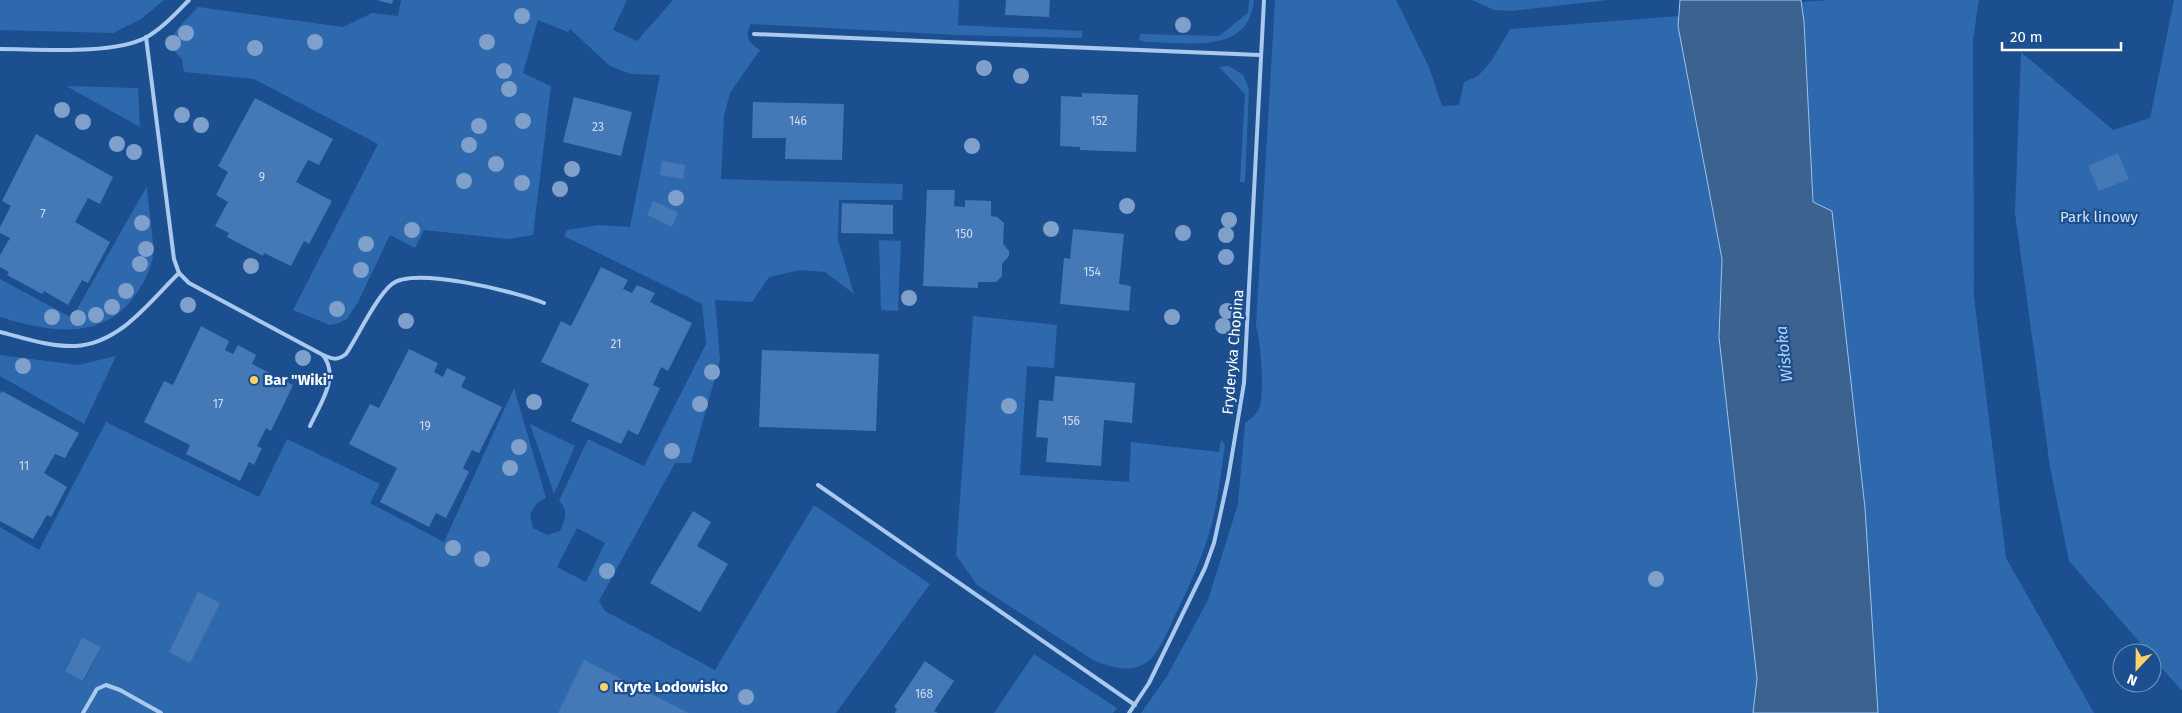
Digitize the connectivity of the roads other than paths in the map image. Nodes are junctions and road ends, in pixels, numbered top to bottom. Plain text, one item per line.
1 (189, 0) edge
2 (1264, 0) edge
3 (754, 34) dead end
4 (146, 37) junction
5 (0, 49) edge
6 (1260, 55) junction
7 (179, 273) junction
8 (544, 303) dead end
9 (0, 332) edge
10 (322, 355) junction
11 (310, 426) dead end
12 (818, 485) dead end
13 (1135, 705) junction
14 (83, 713) edge
15 (161, 713) edge
16 (1130, 713) edge

1 - 4 lane
2 - 6 lane, Fryderyka Chopina
3 - 6 lane
4 - 5 lane
4 - 7 lane
6 - 13 lane, Fryderyka Chopina
7 - 9 lane
7 - 10 lane
8 - 10 lane
10 - 11 lane
12 - 13 lane
13 - 16 lane, Fryderyka Chopina
14 - 15 lane

